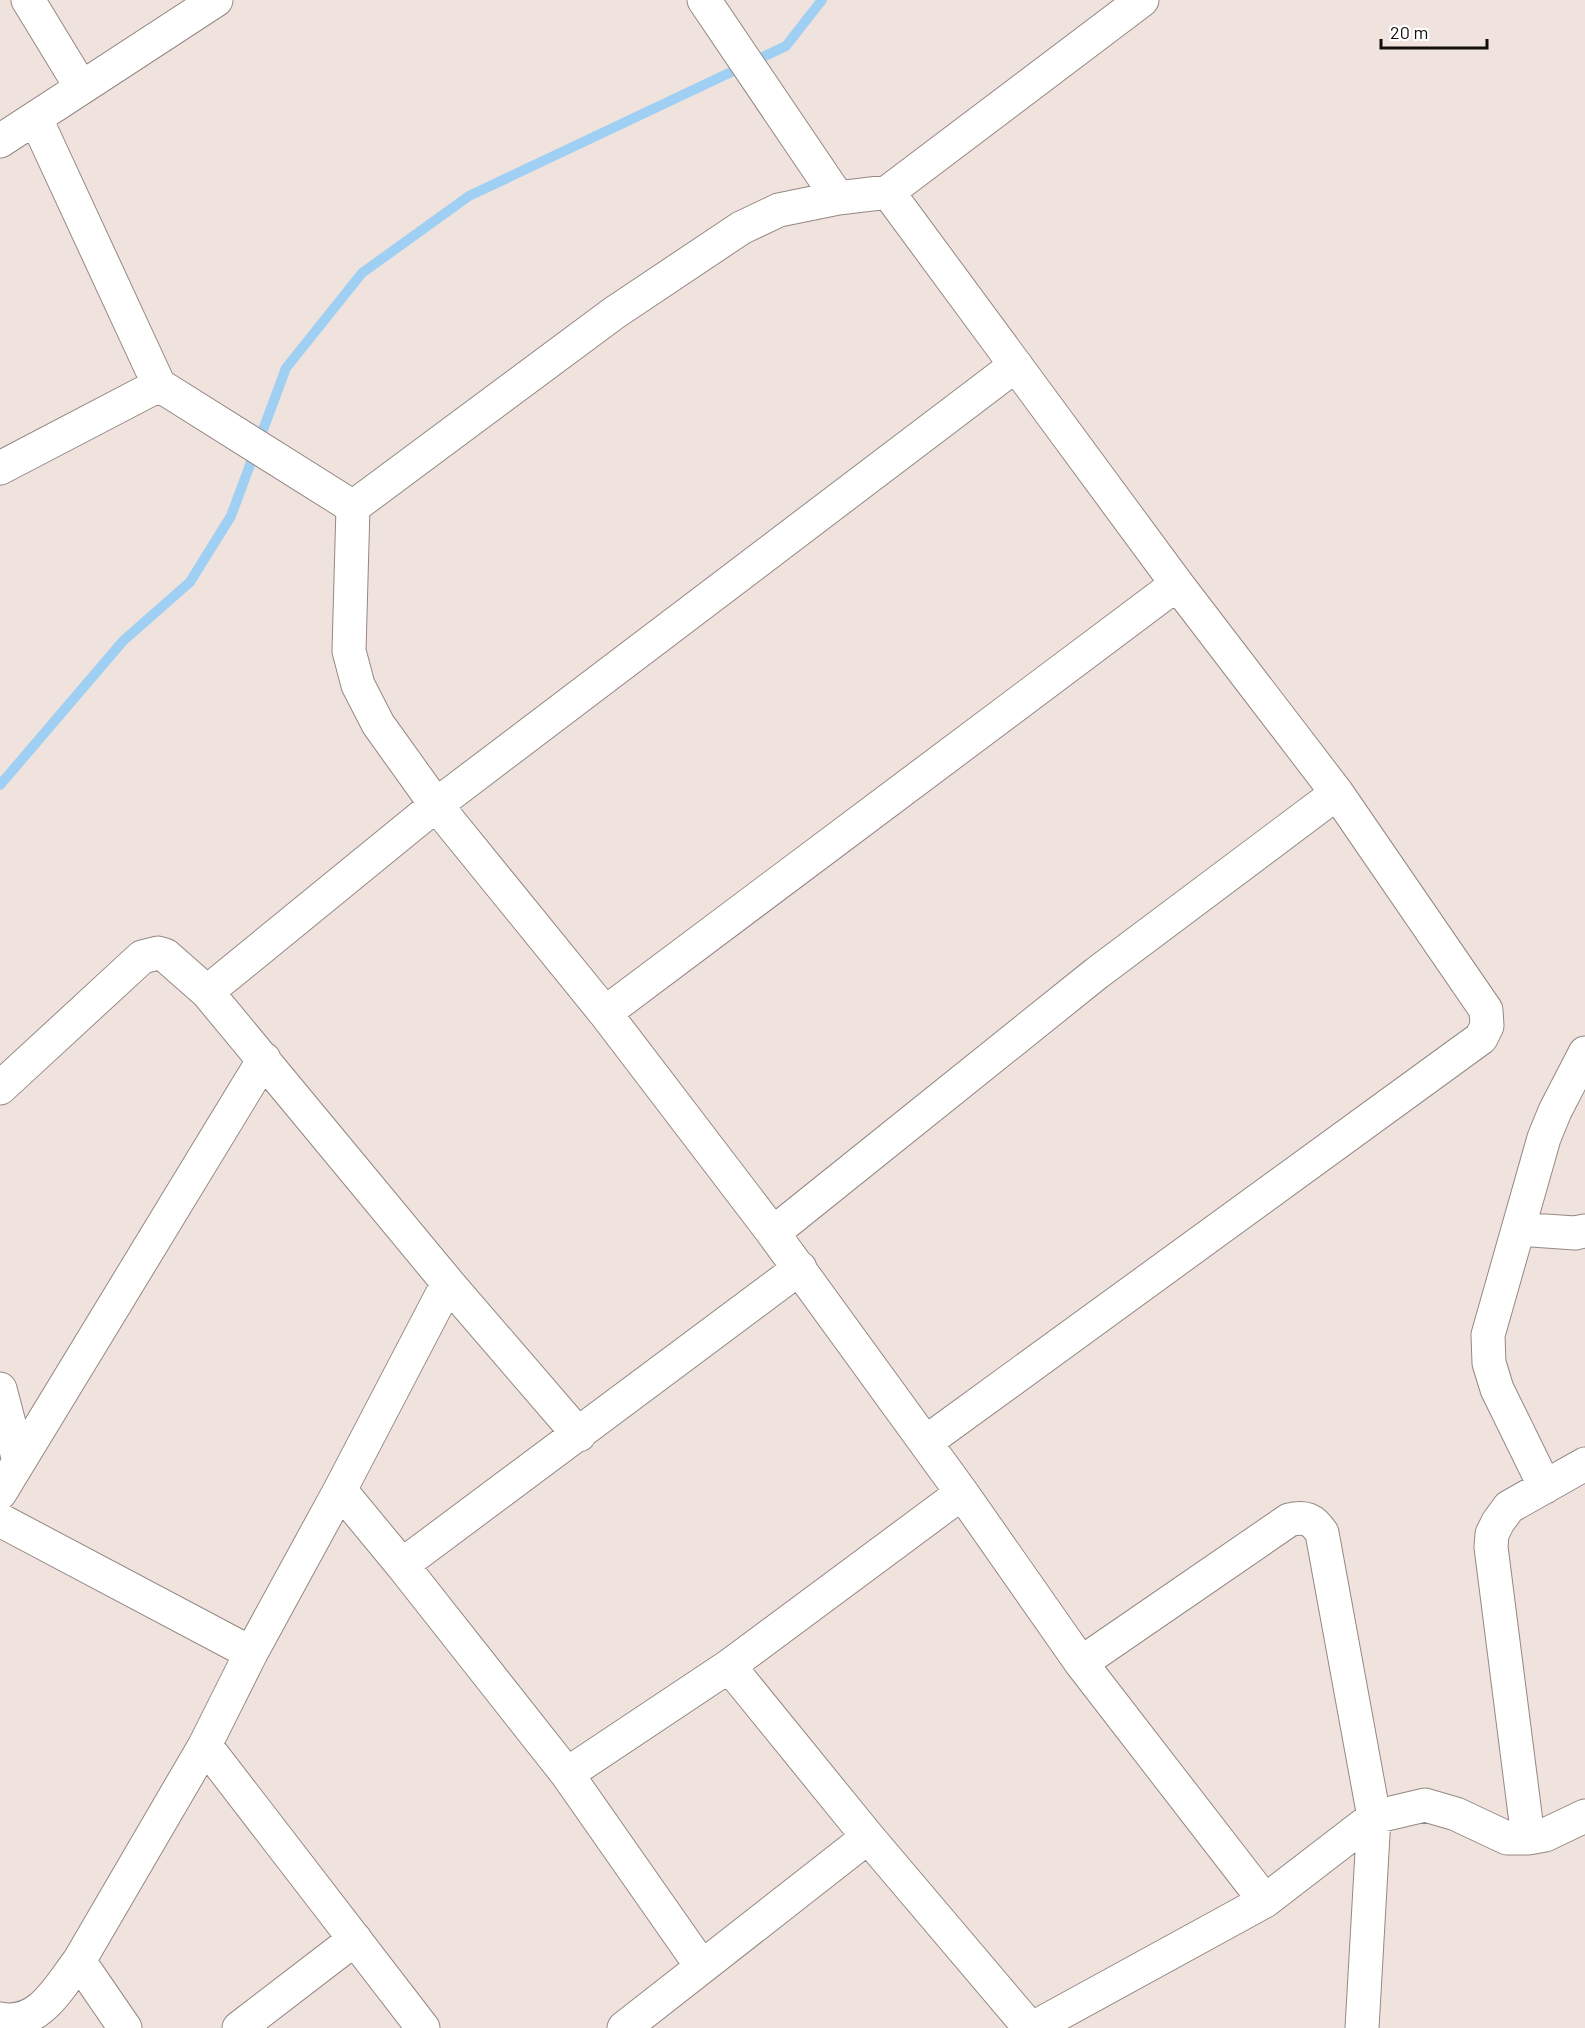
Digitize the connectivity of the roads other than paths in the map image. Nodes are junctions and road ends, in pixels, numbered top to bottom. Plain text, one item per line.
1 (28, 0) edge
2 (216, 0) edge
3 (704, 0) edge
4 (1142, 0) edge
5 (81, 87) junction
6 (36, 119) junction
7 (0, 141) edge
8 (888, 192) junction
9 (838, 198) junction
10 (1016, 365) junction
11 (159, 385) junction
12 (0, 468) edge
13 (353, 507) junction
14 (1177, 584) junction
15 (1338, 794) junction
16 (436, 805) junction
17 (207, 992) junction
18 (605, 1013) junction
19 (1585, 1053) edge
20 (264, 1059) junction
21 (0, 1088) edge
22 (1518, 1229) junction
23 (1585, 1231) edge
24 (773, 1233) junction
25 (800, 1268) junction
26 (448, 1283) junction
27 (0, 1389) edge
28 (579, 1435) junction
29 (926, 1442) junction
30 (19, 1461) junction
31 (1585, 1464) edge
32 (1545, 1487) junction
33 (340, 1490) junction
34 (0, 1493) edge
35 (962, 1493) junction
36 (0, 1520) edge
37 (402, 1565) junction
38 (251, 1653) junction
39 (1081, 1662) junction
40 (729, 1666) junction
41 (205, 1745) junction
42 (567, 1774) junction
43 (1585, 1816) edge
44 (1374, 1817) junction
45 (868, 1837) junction
46 (1528, 1838) junction
47 (1265, 1901) junction
48 (355, 1939) junction
49 (79, 1960) junction
50 (702, 1967) junction
51 (0, 2019) edge
52 (125, 2028) edge
53 (239, 2028) edge
54 (423, 2028) edge
55 (624, 2028) edge
56 (1031, 2028) edge
57 (1362, 2028) edge

1 - 5 street
2 - 5 street
3 - 9 street
4 - 8 street
5 - 6 street
6 - 7 street
6 - 11 street
8 - 9 street
8 - 10 street
9 - 13 street
10 - 14 street
10 - 16 street
11 - 12 street
11 - 13 street
13 - 16 street
14 - 15 street
14 - 18 street
15 - 24 street
15 - 29 street
16 - 17 street
16 - 18 street
17 - 20 street
17 - 21 street
18 - 24 street
19 - 22 street
20 - 26 street
20 - 30 street
22 - 23 street
22 - 32 street
24 - 25 street
25 - 28 street
25 - 29 street
26 - 28 street
26 - 33 street
27 - 30 street
28 - 37 street
29 - 35 street
30 - 34 street
31 - 32 street
32 - 46 street
33 - 37 street
33 - 38 street
35 - 39 street
35 - 40 street
36 - 38 street
37 - 42 street
38 - 41 street
39 - 44 street
39 - 47 street
40 - 42 street
40 - 45 street
41 - 48 street
41 - 49 street
42 - 50 street
43 - 46 street
44 - 46 street
44 - 47 street
44 - 57 street
45 - 50 street
45 - 56 street
47 - 56 street
48 - 53 street
48 - 54 street
49 - 51 street
49 - 52 street
50 - 55 street

